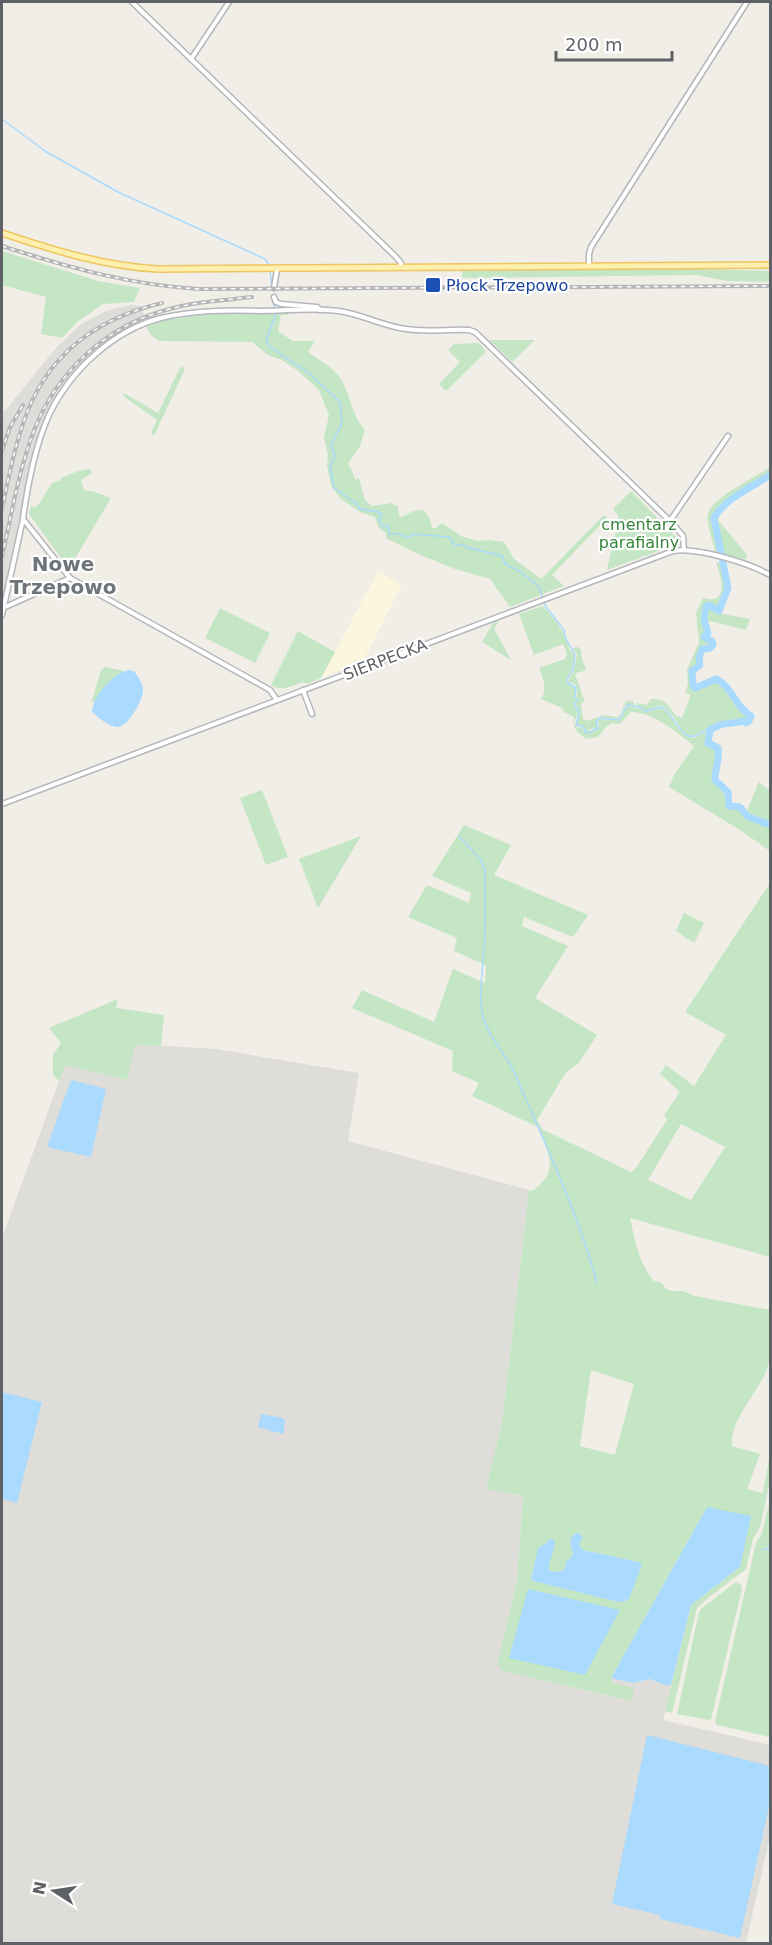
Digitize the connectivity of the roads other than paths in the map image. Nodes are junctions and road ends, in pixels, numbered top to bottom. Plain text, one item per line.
1 (132, 2) edge
2 (229, 2) edge
3 (747, 2) edge
4 (191, 59) junction
5 (2, 233) edge
6 (771, 265) edge
7 (589, 267) junction
8 (400, 268) junction
9 (276, 269) junction
10 (274, 288) dead end
11 (274, 297) dead end
12 (320, 310) junction
13 (728, 436) dead end
14 (23, 519) junction
15 (670, 521) junction
16 (684, 550) junction
17 (771, 575) edge
18 (70, 578) junction
19 (3, 608) edge
20 (2, 615) edge
21 (303, 690) junction
22 (277, 700) junction
23 (312, 714) dead end
24 (2, 804) edge

1 - 4 street
2 - 4 street
3 - 7 street
4 - 8 street
5 - 9 main road
6 - 7 main road
7 - 8 main road
8 - 9 main road
9 - 10 street
11 - 12 street
12 - 14 street
12 - 15 street
13 - 15 street
14 - 18 street
14 - 19 street
15 - 16 street
16 - 17 street, SIERPECKA
16 - 21 street, SIERPECKA
18 - 19 street
18 - 22 street
19 - 20 street
21 - 22 street, SIERPECKA
21 - 23 street
22 - 24 street, SIERPECKA

